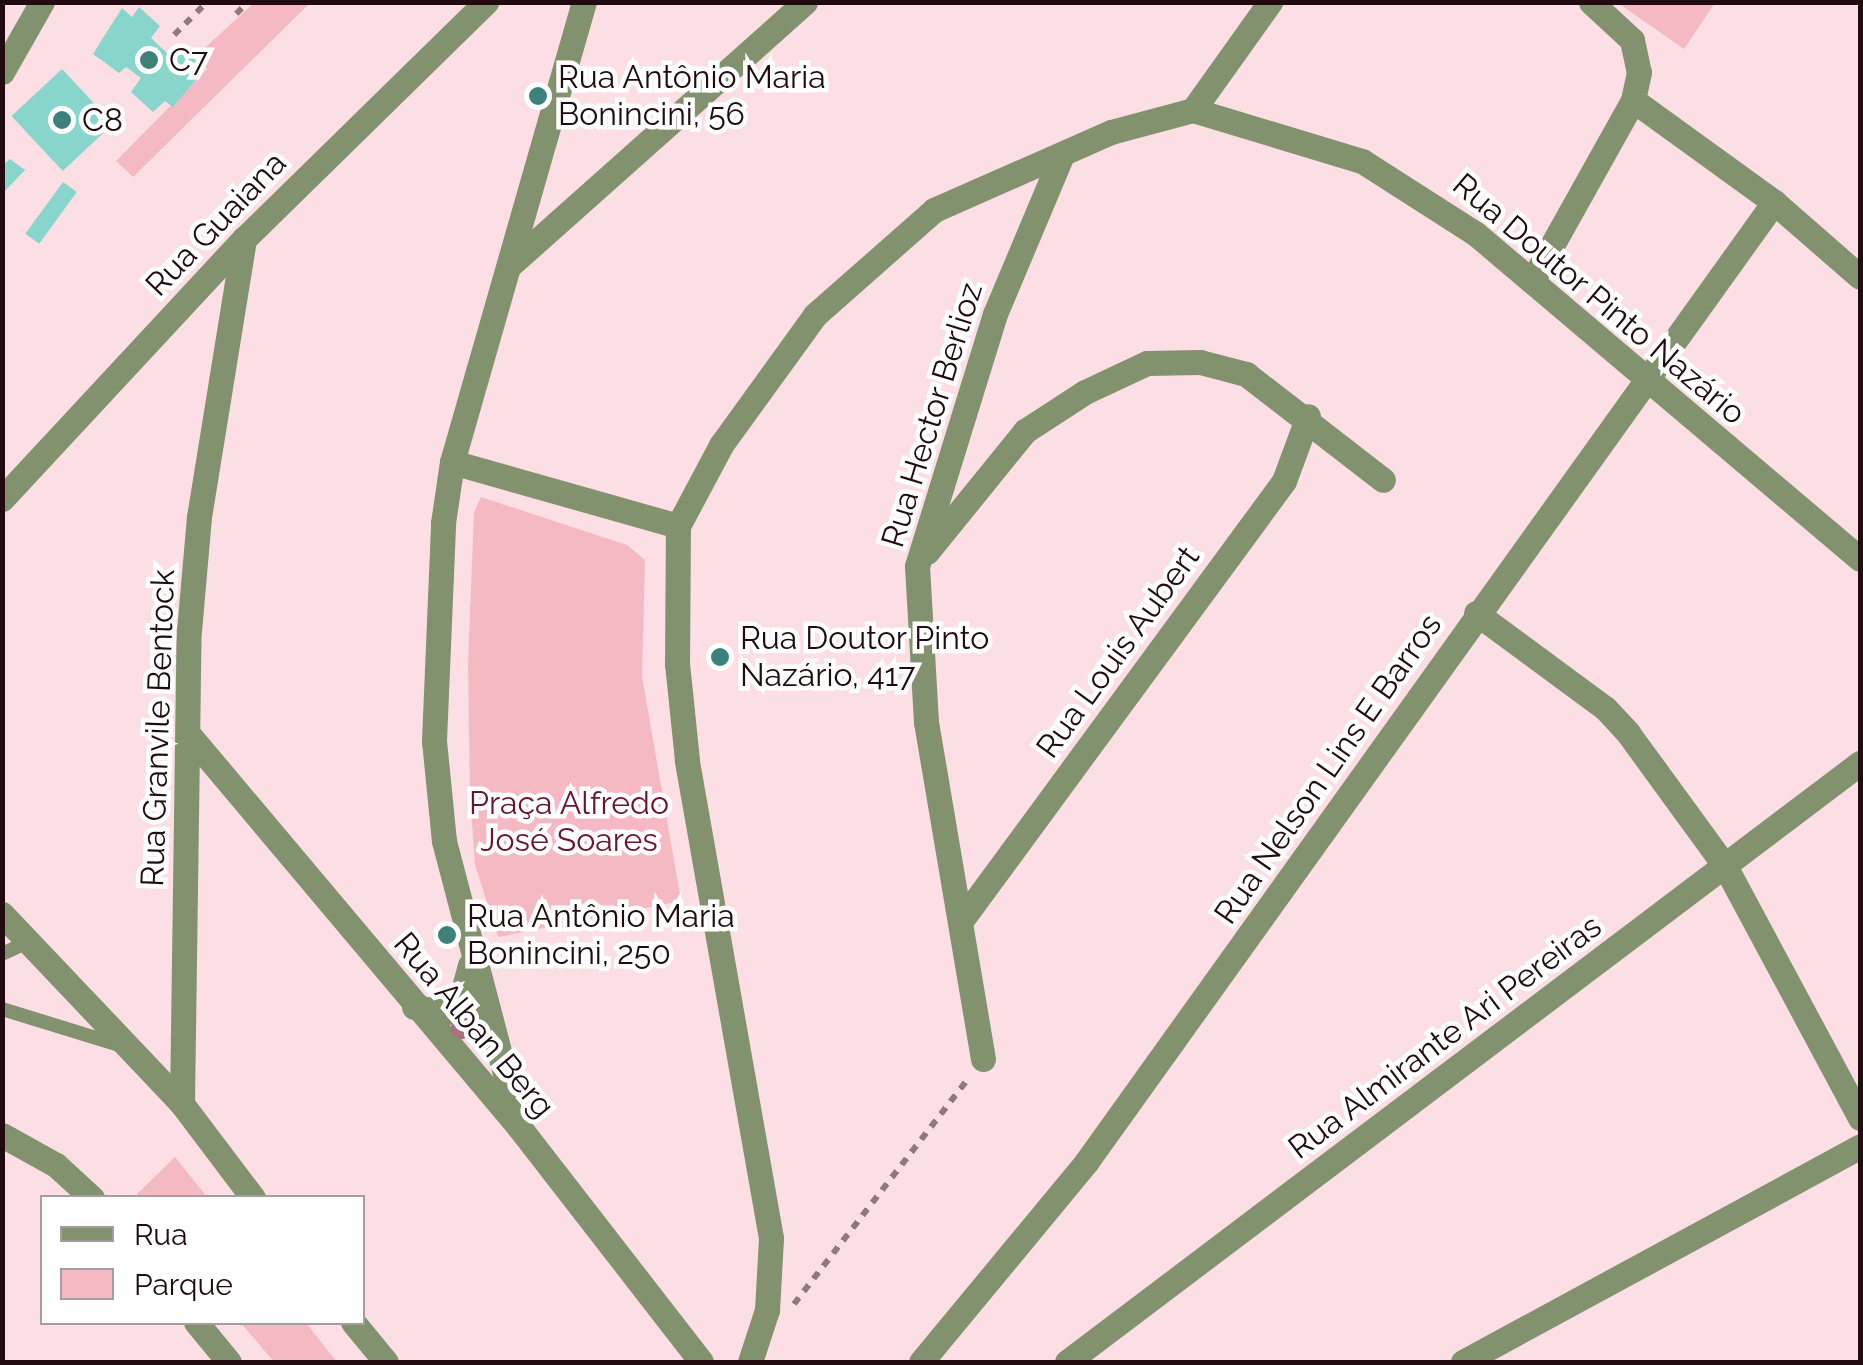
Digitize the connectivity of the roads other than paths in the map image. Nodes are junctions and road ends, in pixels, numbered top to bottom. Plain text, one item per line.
1 (42, 2) edge
2 (486, 2) edge
3 (584, 2) edge
4 (805, 2) edge
5 (1270, 2) edge
6 (1591, 2) edge
7 (2, 72) edge
8 (1634, 100) junction
9 (1193, 110) junction
10 (1061, 156) junction
11 (1774, 202) junction
12 (244, 238) junction
13 (509, 266) junction
14 (1860, 277) edge
15 (1532, 281) junction
16 (1648, 384) junction
17 (1308, 416) junction
18 (452, 462) junction
19 (1383, 480) dead end
20 (2, 500) edge
21 (678, 526) junction
22 (1860, 559) edge
23 (917, 566) junction
24 (1476, 613) junction
25 (190, 736) junction
26 (1860, 763) edge
27 (1724, 866) junction
28 (2, 914) edge
29 (963, 918) junction
30 (28, 942) junction
31 (2, 954) edge
32 (470, 960) junction
33 (414, 1007) junction
34 (2, 1009) edge
35 (125, 1047) junction
36 (983, 1059) road end
37 (182, 1104) junction
38 (1860, 1118) edge
39 (519, 1127) junction
40 (2, 1136) edge
41 (1860, 1146) edge
42 (88, 1195) edge
43 (251, 1195) edge
44 (198, 1325) edge
45 (355, 1325) edge
46 (229, 1362) edge
47 (386, 1362) edge
48 (700, 1362) edge
49 (750, 1362) edge
50 (920, 1362) edge
51 (1067, 1362) edge
52 (1463, 1362) edge

1 - 7 street
2 - 12 street, Rua Guaiana
3 - 13 street
4 - 13 street
5 - 9 street
6 - 8 street
8 - 11 street
8 - 15 street
9 - 10 street
9 - 15 street, Rua Doutor Pinto Nazário
10 - 21 street
10 - 23 street, Rua Hector Berlioz
11 - 14 street
11 - 16 street, Rua Nelson Lins E Barros
12 - 20 street, Rua Guaiana
12 - 25 street, Rua Granvile Bentock
13 - 18 street
15 - 16 street, Rua Doutor Pinto Nazário
16 - 22 street, Rua Doutor Pinto Nazário
16 - 24 street, Rua Nelson Lins E Barros
17 - 19 street
17 - 23 street
17 - 29 street, Rua Louis Aubert
18 - 21 street
18 - 32 street
21 - 49 street
23 - 29 street, Rua Hector Berlioz
24 - 27 street
24 - 50 street, Rua Nelson Lins E Barros
25 - 33 street, Rua Alban Berg
25 - 37 street, Rua Granvile Bentock
26 - 27 street, Rua Almirante Ari Pereiras
27 - 38 street
27 - 51 street, Rua Almirante Ari Pereiras
28 - 30 street
29 - 36 street, Rua Hector Berlioz
30 - 31 lane
30 - 35 street
32 - 33 street
32 - 39 street
33 - 39 street, Rua Alban Berg
34 - 35 lane
35 - 37 street
37 - 43 street
39 - 48 street, Rua Alban Berg
40 - 42 street
41 - 52 street
44 - 46 street
45 - 47 street

